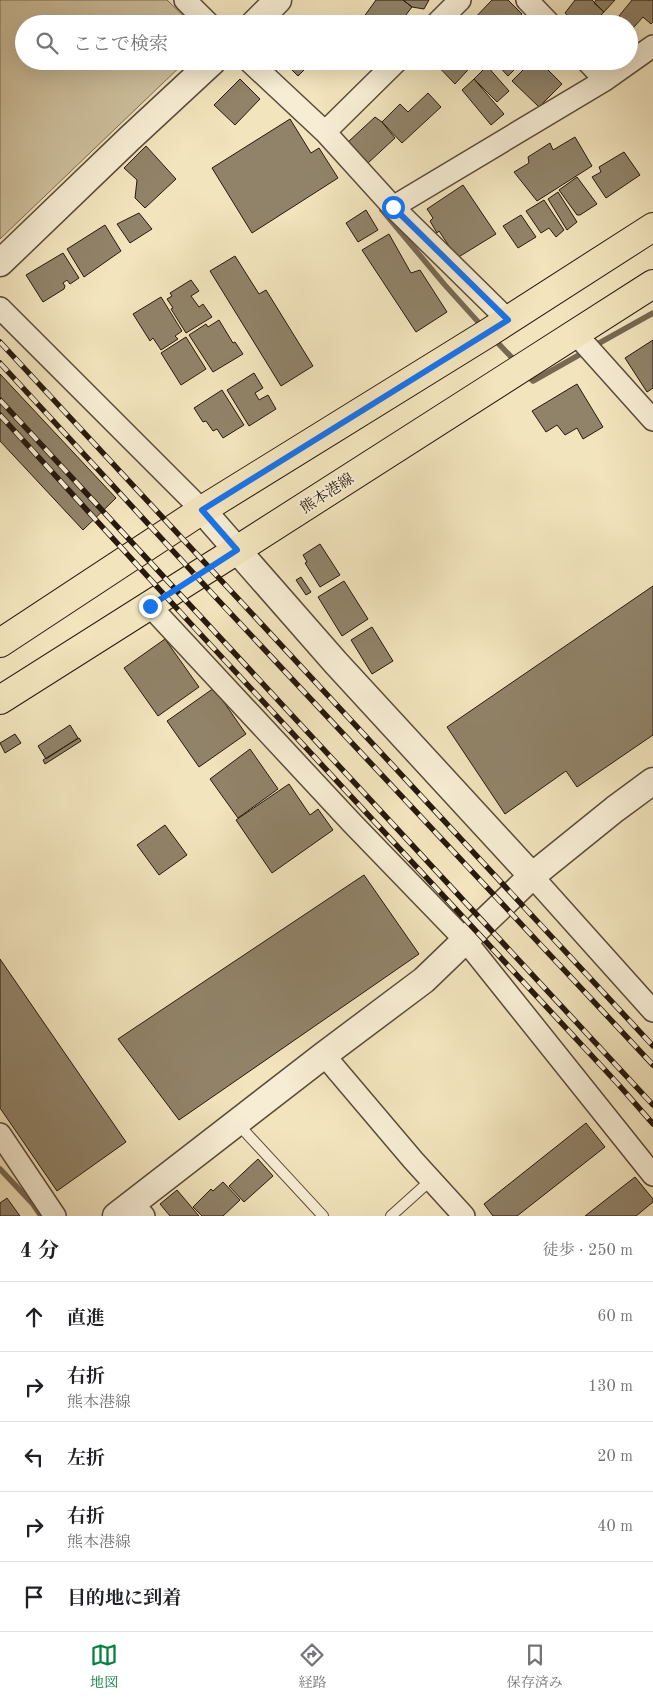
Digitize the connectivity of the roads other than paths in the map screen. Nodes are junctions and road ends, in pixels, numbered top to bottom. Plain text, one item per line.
1 (184, 0) edge
2 (278, 0) edge
3 (460, 0) edge
4 (527, 0) edge
5 (200, 15) edge
6 (263, 15) edge
7 (445, 15) edge
8 (541, 15) edge
9 (653, 46) edge
10 (638, 57) edge
11 (204, 70) edge
12 (259, 70) edge
13 (389, 70) edge
14 (596, 70) edge
15 (619, 70) edge
16 (605, 80) junction
17 (325, 132) junction
18 (393, 207) junction
19 (653, 227) edge
20 (0, 264) edge
21 (653, 284) edge
22 (0, 308) edge
23 (508, 320) junction
24 (576, 333) junction
25 (653, 420) edge
26 (202, 510) junction
27 (237, 550) junction
28 (150, 606) junction
29 (0, 643) edge
30 (0, 700) edge
31 (653, 781) edge
32 (532, 876) junction
33 (465, 940) junction
34 (653, 1011) edge
35 (324, 1055) junction
36 (237, 1123) junction
37 (0, 1134) edge
38 (653, 1175) edge
39 (431, 1180) junction
40 (131, 1212) edge
41 (55, 1216) edge
42 (323, 1216) edge
43 (391, 1216) edge
44 (464, 1216) edge

1 - 5 street
2 - 6 street
3 - 7 street
4 - 8 street
9 - 10 street
11 - 20 street
12 - 17 street
13 - 17 street
14 - 16 street
15 - 16 street
16 - 18 street
17 - 18 street
18 - 23 street
19 - 23 main road
21 - 24 main road, 熊本港線
22 - 26 street
23 - 26 main road
24 - 25 street
24 - 27 main road, 熊本港線
26 - 27 street
26 - 29 main road
27 - 28 main road, 熊本港線
27 - 32 street
28 - 30 main road, 熊本港線
28 - 33 street
31 - 32 street
32 - 33 street
32 - 34 street
33 - 35 street
33 - 38 street
35 - 36 street
35 - 39 street
36 - 40 street
36 - 42 lane
37 - 41 street
39 - 43 lane
39 - 44 street

